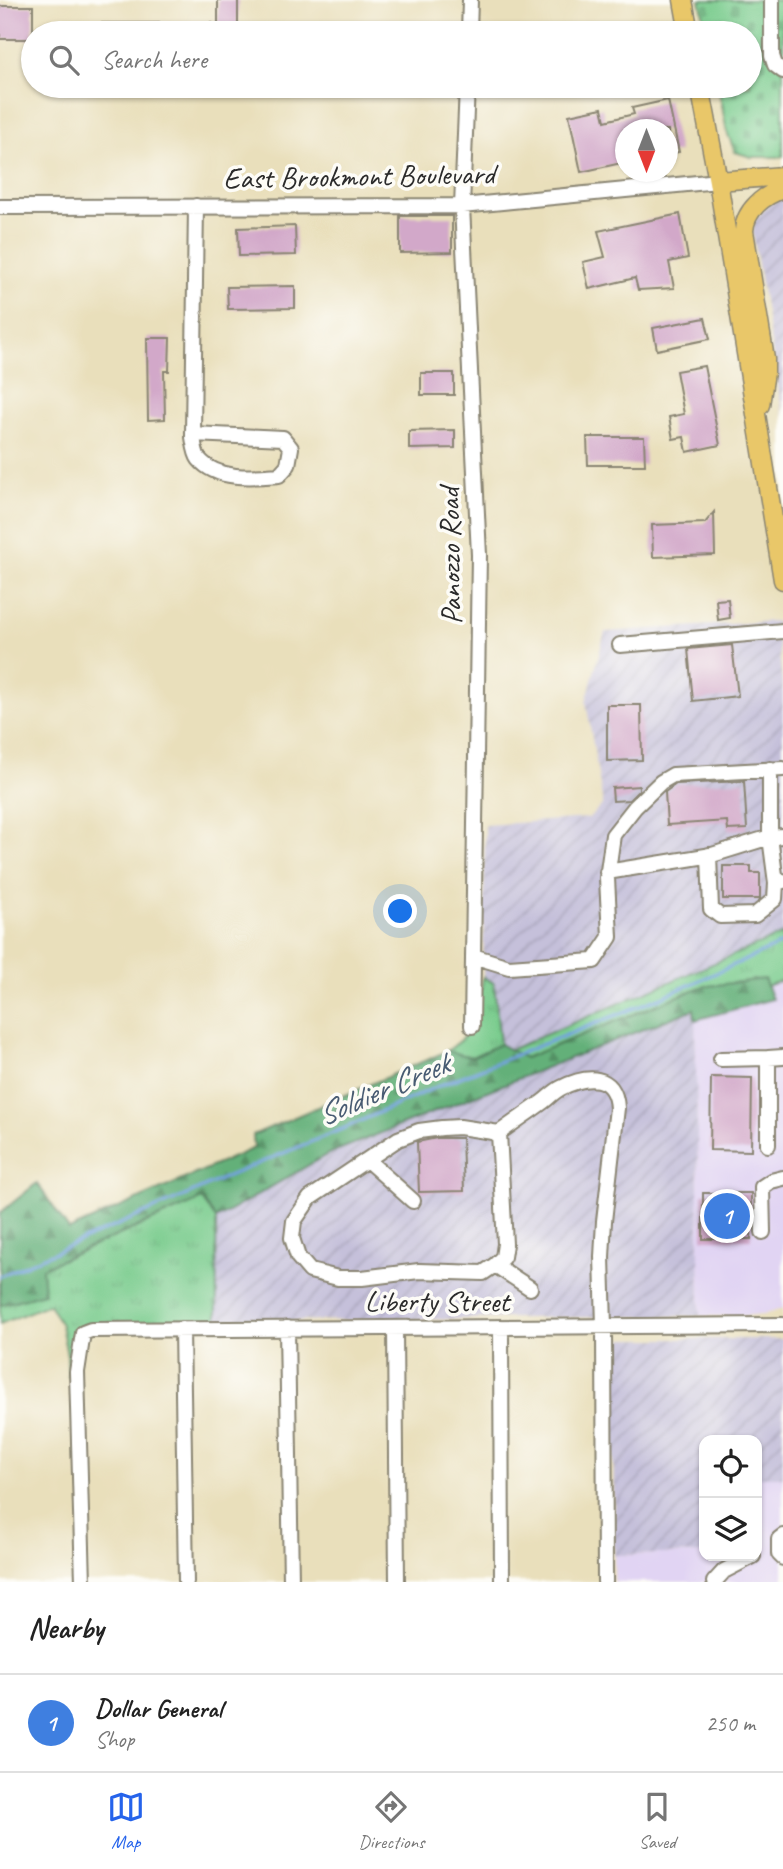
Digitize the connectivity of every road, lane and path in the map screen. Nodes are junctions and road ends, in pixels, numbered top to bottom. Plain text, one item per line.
1 (470, 0) edge
2 (683, 0) edge
3 (772, 0) edge
4 (469, 21) edge
5 (687, 21) edge
6 (783, 71) edge
7 (466, 98) edge
8 (702, 98) edge
9 (783, 176) edge
10 (718, 181) junction
11 (783, 184) edge
12 (783, 189) edge
13 (196, 206) junction
14 (462, 206) junction
15 (0, 207) edge
16 (757, 419) junction
17 (193, 434) junction
18 (783, 580) edge
19 (783, 631) edge
20 (620, 645) dead end
21 (776, 769) edge
22 (777, 836) edge
23 (709, 855) junction
24 (607, 872) junction
25 (780, 882) edge
26 (473, 956) junction
27 (472, 1026) dead end
28 (775, 1057) edge
29 (721, 1059) dead end
30 (499, 1133) junction
31 (768, 1145) dead end
32 (367, 1160) junction
33 (783, 1178) edge
34 (413, 1201) dead end
35 (763, 1232) dead end
36 (495, 1265) junction
37 (530, 1288) dead end
38 (783, 1325) edge
39 (604, 1326) junction
40 (500, 1327) junction
41 (287, 1328) junction
42 (395, 1328) junction
43 (182, 1329) junction
44 (782, 1547) edge
45 (762, 1553) edge
46 (743, 1561) edge
47 (83, 1582) edge
48 (187, 1582) edge
49 (290, 1582) edge
50 (397, 1582) edge
51 (502, 1582) edge
52 (605, 1582) edge
53 (713, 1582) edge

1 - 4 street
2 - 5 main road
3 - 6 street
7 - 14 street, Panozzo Road
8 - 10 main road
9 - 10 main road, East Brookmont Boulevard
10 - 11 main road, East Brookmont Boulevard
10 - 14 street, East Brookmont Boulevard
10 - 16 main road
12 - 16 main road
13 - 14 street, East Brookmont Boulevard
13 - 15 street, East Brookmont Boulevard
13 - 17 street
14 - 26 street, Panozzo Road
16 - 18 main road
17 - 17 street
19 - 20 street
21 - 22 street
21 - 24 street
22 - 23 street
22 - 25 street
23 - 24 street
23 - 25 street
24 - 26 street
26 - 27 street, Panozzo Road
28 - 29 street
28 - 31 street
30 - 32 street
30 - 36 street
30 - 39 street
32 - 34 street
32 - 36 street
33 - 35 street
36 - 37 street
38 - 39 street, Liberty Street
39 - 40 street, Liberty Street
39 - 52 street
40 - 42 street, Liberty Street
40 - 51 street
41 - 42 street, Liberty Street
41 - 43 street, Liberty Street
41 - 49 street
42 - 50 street
43 - 47 street, Liberty Street
43 - 48 street
44 - 45 street
46 - 53 street

